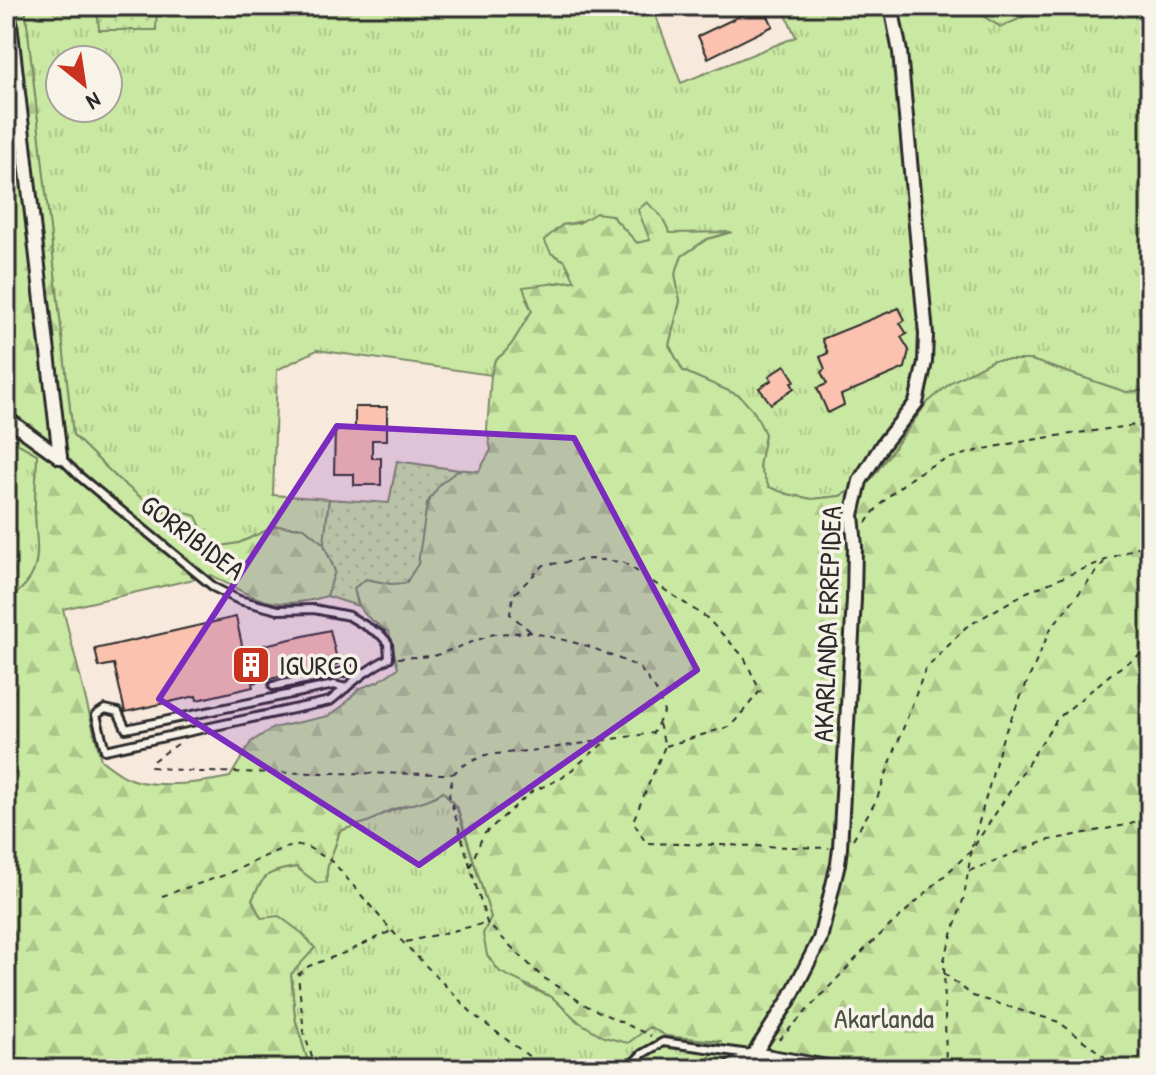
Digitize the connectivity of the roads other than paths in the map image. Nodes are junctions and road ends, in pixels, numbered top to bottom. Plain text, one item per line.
1 (8, 6) edge
2 (891, 6) edge
3 (6, 418) edge
4 (60, 457) junction
5 (363, 672) junction
6 (273, 686) dead end
7 (346, 688) junction
8 (754, 1054) junction
9 (627, 1069) edge
10 (728, 1069) edge
11 (750, 1069) edge
12 (839, 1069) edge

1 - 4 street
2 - 8 street, AKARLANDA ERREPIDEA
3 - 4 street
4 - 5 lane, GORRIBIDEA
5 - 6 lane
5 - 7 lane
7 - 7 lane
8 - 9 lane
8 - 10 street
8 - 11 street, AKARLANDA ERREPIDEA
8 - 12 street

